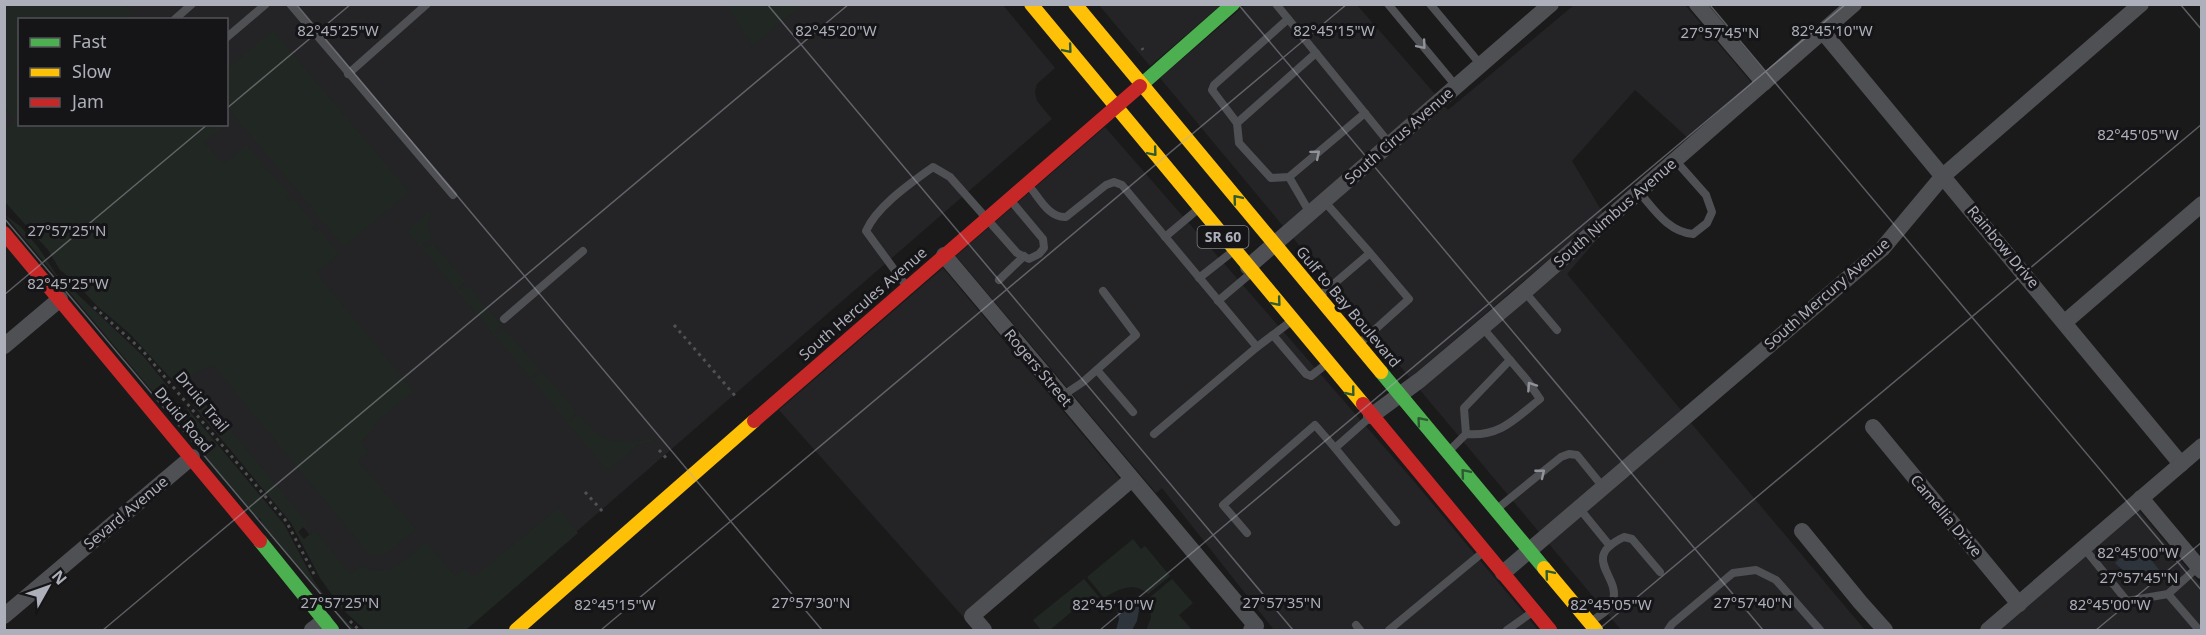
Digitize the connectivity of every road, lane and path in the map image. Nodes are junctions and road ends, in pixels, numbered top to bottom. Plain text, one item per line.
1 (192, 4) edge
2 (266, 4) edge
3 (290, 4) edge
4 (427, 4) edge
5 (1031, 4) edge
6 (1075, 4) edge
7 (1233, 4) edge
8 (1276, 4) edge
9 (1388, 4) edge
10 (1430, 4) edge
11 (1551, 4) edge
12 (1697, 4) edge
13 (1854, 4) edge
14 (2141, 4) edge
15 (176, 18) edge
16 (1288, 19) junction
17 (1823, 32) junction
18 (228, 36) edge
19 (1316, 53) junction
20 (1481, 65) junction
21 (348, 74) junction
22 (1764, 83) junction
23 (1141, 84) junction
24 (1456, 86) junction
25 (1116, 106) junction
26 (1365, 113) junction
27 (1238, 123) junction
28 (1390, 144) junction
29 (1675, 160) junction
30 (1943, 176) junction
31 (1289, 177) junction
32 (1028, 185) junction
33 (1639, 192) junction
34 (453, 195) dead end
35 (1010, 200) junction
36 (1324, 201) junction
37 (2202, 204) edge
38 (1199, 208) junction
39 (1311, 213) junction
40 (988, 219) junction
41 (4, 233) edge
42 (1165, 237) junction
43 (1274, 244) junction
44 (1234, 250) junction
45 (583, 251) dead end
46 (1370, 253) junction
47 (944, 255) junction
48 (1024, 256) junction
49 (1250, 270) junction
50 (1199, 278) junction
51 (999, 280) dead end
52 (907, 288) junction
53 (1103, 291) dead end
54 (1524, 291) junction
55 (1318, 297) junction
56 (60, 299) junction
57 (1218, 300) junction
58 (88, 301) dead end
59 (504, 319) dead end
60 (1292, 320) junction
61 (2065, 322) junction
62 (674, 325) dead end
63 (1481, 327) junction
64 (1557, 330) dead end
65 (1273, 335) junction
66 (1358, 344) junction
67 (4, 346) edge
68 (1257, 347) junction
69 (1510, 360) junction
70 (1328, 363) junction
71 (1097, 370) junction
72 (1399, 395) junction
73 (1061, 396) junction
74 (736, 398) dead end
75 (1133, 412) dead end
76 (1371, 416) junction
77 (1873, 427) dead end
78 (1154, 434) dead end
79 (1466, 434) junction
80 (2202, 446) edge
81 (1335, 448) junction
82 (659, 450) dead end
83 (1448, 452) junction
84 (192, 457) junction
85 (666, 459) dead end
86 (2181, 464) junction
87 (1132, 479) junction
88 (1603, 487) junction
89 (585, 492) dead end
90 (2141, 498) junction
91 (1579, 508) junction
92 (1496, 510) junction
93 (604, 513) dead end
94 (1396, 522) dead end
95 (1802, 531) dead end
96 (1247, 533) dead end
97 (1610, 546) junction
98 (2084, 548) junction
99 (1484, 551) junction
100 (1529, 551) junction
101 (2200, 569) edge
102 (1660, 572) dead end
103 (1503, 573) junction
104 (317, 580) dead end
105 (2168, 594) junction
106 (2019, 604) junction
107 (1533, 610) junction
108 (344, 615) dead end
109 (4, 616) edge
110 (323, 627) edge
111 (1593, 627) edge
112 (359, 630) edge
113 (516, 630) edge
114 (984, 630) edge
115 (1251, 630) edge
116 (1389, 630) edge
117 (1507, 630) edge
118 (1550, 630) edge
119 (1668, 630) edge
120 (1820, 630) edge
121 (1885, 630) edge
122 (1988, 630) edge
123 (2199, 630) edge

1 - 15 lane
2 - 18 lane
3 - 21 lane
4 - 21 lane
5 -> 25 main road, SR 60
6 - 23 main road, Gulf to Bay Boulevard / SR 60
7 - 23 main road, South Hercules Avenue
8 - 16 lane
9 -> 24 lane
10 - 20 lane
11 - 20 street, South Cirus Avenue
12 - 22 street
13 - 17 street, South Nimbus Avenue
14 - 30 street, South Mercury Avenue
16 - 19 lane
16 - 27 lane
17 - 22 street, South Nimbus Avenue
17 - 30 street, Rainbow Drive
19 - 26 lane
19 - 27 lane
20 - 24 street, South Cirus Avenue
21 - 34 lane
22 - 29 street, South Nimbus Avenue
23 - 25 main road, South Hercules Avenue
43 -> 23 main road, Gulf to Bay Boulevard / SR 60
24 - 28 street, South Cirus Avenue
25 - 32 main road, South Hercules Avenue
25 -> 38 main road, SR 60
26 - 28 lane
31 -> 26 lane
27 - 31 lane
28 - 36 street, South Cirus Avenue
29 - 33 street, South Nimbus Avenue
29 - 33 lane
30 - 61 street, Rainbow Drive
30 - 88 street, South Mercury Avenue
31 - 39 lane
32 - 35 main road, South Hercules Avenue
32 - 42 lane
33 - 54 street, South Nimbus Avenue
35 - 40 main road, South Hercules Avenue
35 - 48 lane
36 - 39 street, South Cirus Avenue
36 - 46 lane
37 - 61 street
38 - 42 lane
38 - 44 main road, SR 60
39 - 43 street, South Cirus Avenue
40 - 47 main road, South Hercules Avenue
40 - 48 lane
40 - 52 lane
41 - 56 main road, Druid Road
42 - 50 lane
43 - 49 street, South Cirus Avenue
43 - 55 main road, Gulf to Bay Boulevard / SR 60
44 - 49 main road, SR 60
44 - 50 lane
45 - 59 lane
46 - 55 lane
46 - 66 lane
47 - 52 main road, South Hercules Avenue
47 - 73 street, Rogers Street
48 - 51 lane
49 - 57 lane
49 -> 60 main road, SR 60
50 - 57 lane
52 - 113 main road, South Hercules Avenue
53 - 71 lane
54 - 63 street, South Nimbus Avenue
54 - 64 lane
55 - 66 main road, Gulf to Bay Boulevard / SR 60
56 - 67 street
56 - 84 main road, Druid Road
57 - 68 lane
58 - 104 path, Druid Trail
60 - 65 lane
60 - 70 main road, SR 60
61 - 86 street, Rainbow Drive
62 - 74 path
63 - 69 lane
63 - 72 street, South Nimbus Avenue
65 - 68 lane
65 - 70 lane
66 - 72 main road, Gulf to Bay Boulevard / SR 60
68 - 78 lane
69 - 79 lane
79 -> 69 lane
70 -> 76 main road, SR 60
71 - 73 lane
71 - 75 lane
72 - 76 street, South Nimbus Avenue
83 -> 72 main road, Gulf to Bay Boulevard / SR 60
73 - 87 street, Rogers Street
76 - 81 lane
76 - 99 main road, SR 60
77 - 106 street, Camellia Drive
79 - 83 lane
80 - 86 street
81 - 94 lane
81 - 96 lane
82 - 85 path
92 -> 83 main road, Gulf to Bay Boulevard / SR 60
84 - 109 street, Sevard Avenue
84 - 110 main road, Druid Road
86 - 90 street
87 - 114 street
87 - 115 street, Rogers Street
88 - 91 street, South Mercury Avenue
92 -> 88 lane
89 - 93 path
90 - 98 street
90 - 101 street
91 - 97 lane
91 - 100 street, South Mercury Avenue
92 - 100 main road, Gulf to Bay Boulevard / SR 60
95 - 121 street
97 - 102 lane
97 - 111 lane
98 - 105 lane
98 - 106 street
99 - 103 main road, SR 60
99 - 116 lane
100 - 103 street, South Mercury Avenue
111 -> 100 main road, Gulf to Bay Boulevard / SR 60
101 - 105 lane
103 - 107 main road, SR 60
105 - 123 lane
106 - 122 street
107 - 117 lane
107 - 118 main road, SR 60
108 - 112 path
119 - 120 lane

